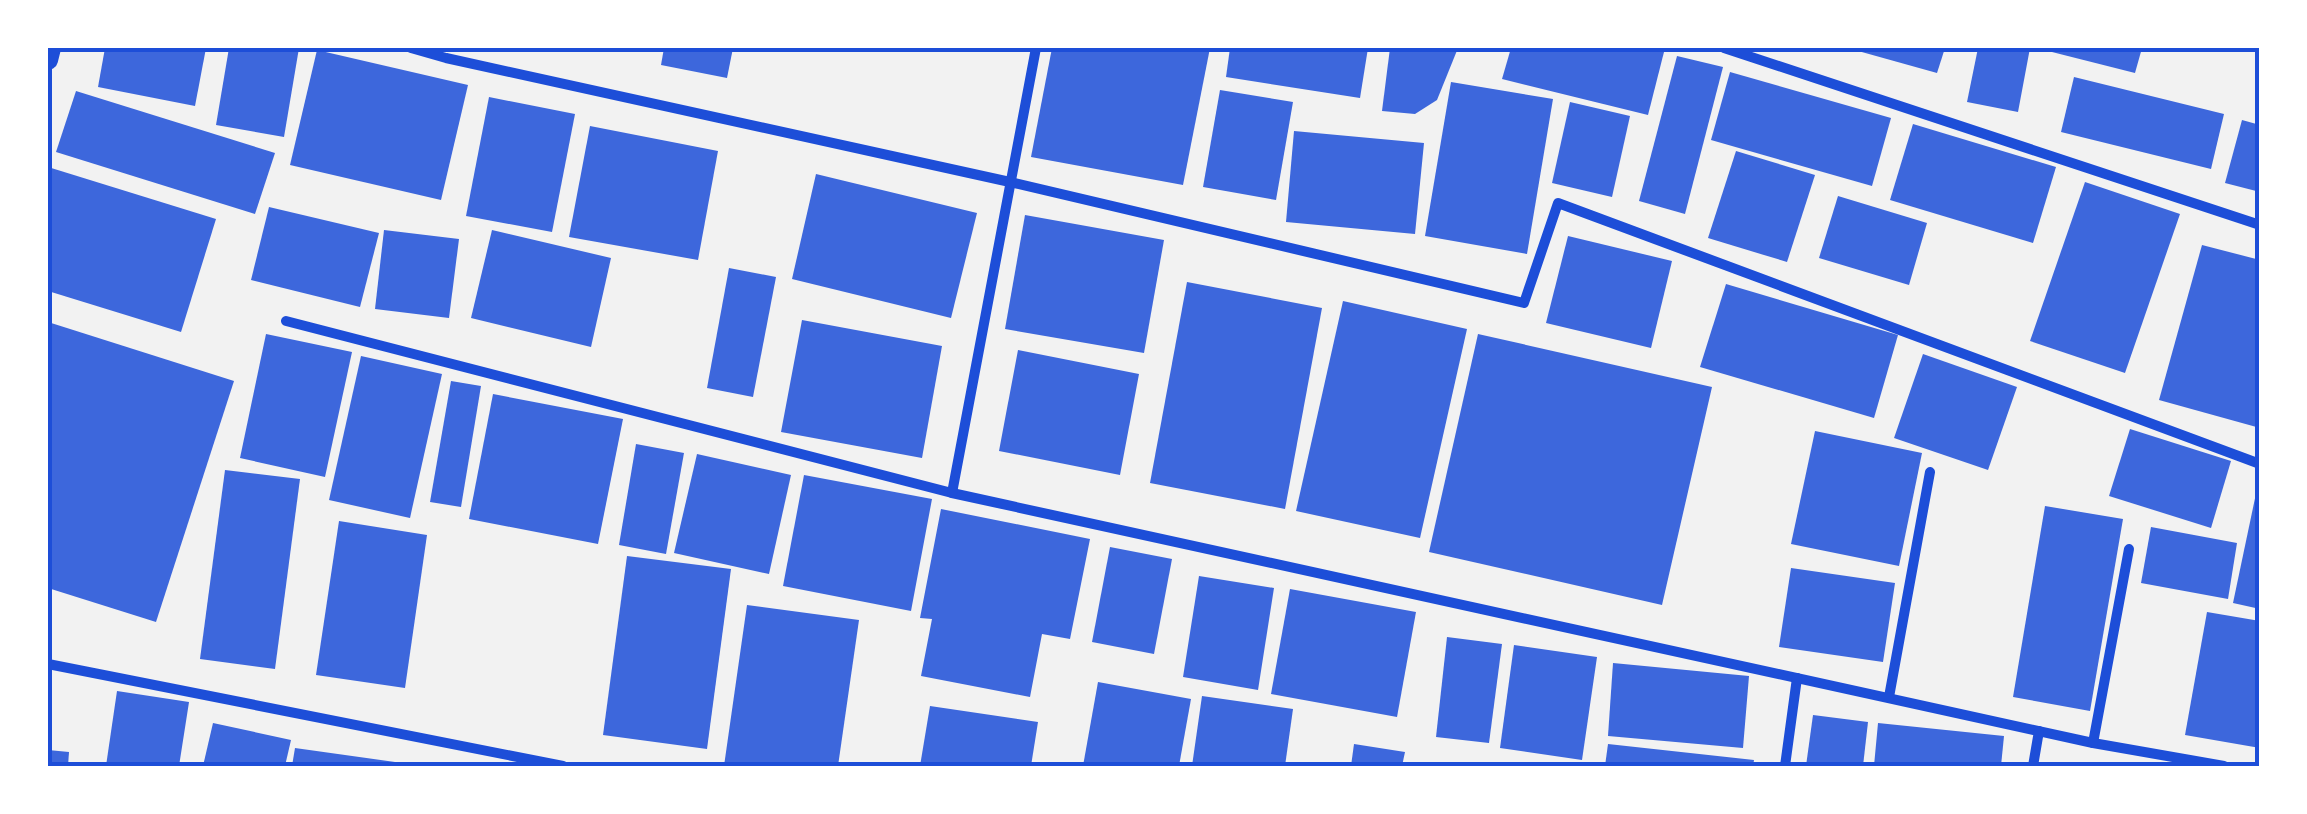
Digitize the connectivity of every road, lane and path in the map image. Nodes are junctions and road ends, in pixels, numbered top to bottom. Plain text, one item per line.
1 (52, 48) edge
2 (411, 48) edge
3 (1036, 48) edge
4 (1724, 48) edge
5 (48, 60) edge
6 (1010, 182) junction
7 (2260, 224) edge
8 (286, 321) dead end
9 (2260, 464) edge
10 (1930, 472) dead end
11 (952, 493) junction
12 (2129, 548) dead end
13 (48, 664) edge
14 (1798, 678) junction
15 (1890, 697) junction
16 (2039, 731) junction
17 (2094, 743) junction
18 (562, 766) edge
19 (1784, 766) edge
20 (2033, 766) edge
21 (2224, 766) edge

1 - 5 main road
2 - 6 street
3 - 6 street
4 - 7 street
6 - 9 street
6 - 11 street
8 - 11 street
10 - 15 street
11 - 14 street
12 - 17 street
13 - 18 street
14 - 15 street
14 - 19 street
15 - 16 street
16 - 17 street
16 - 20 street
17 - 21 street

